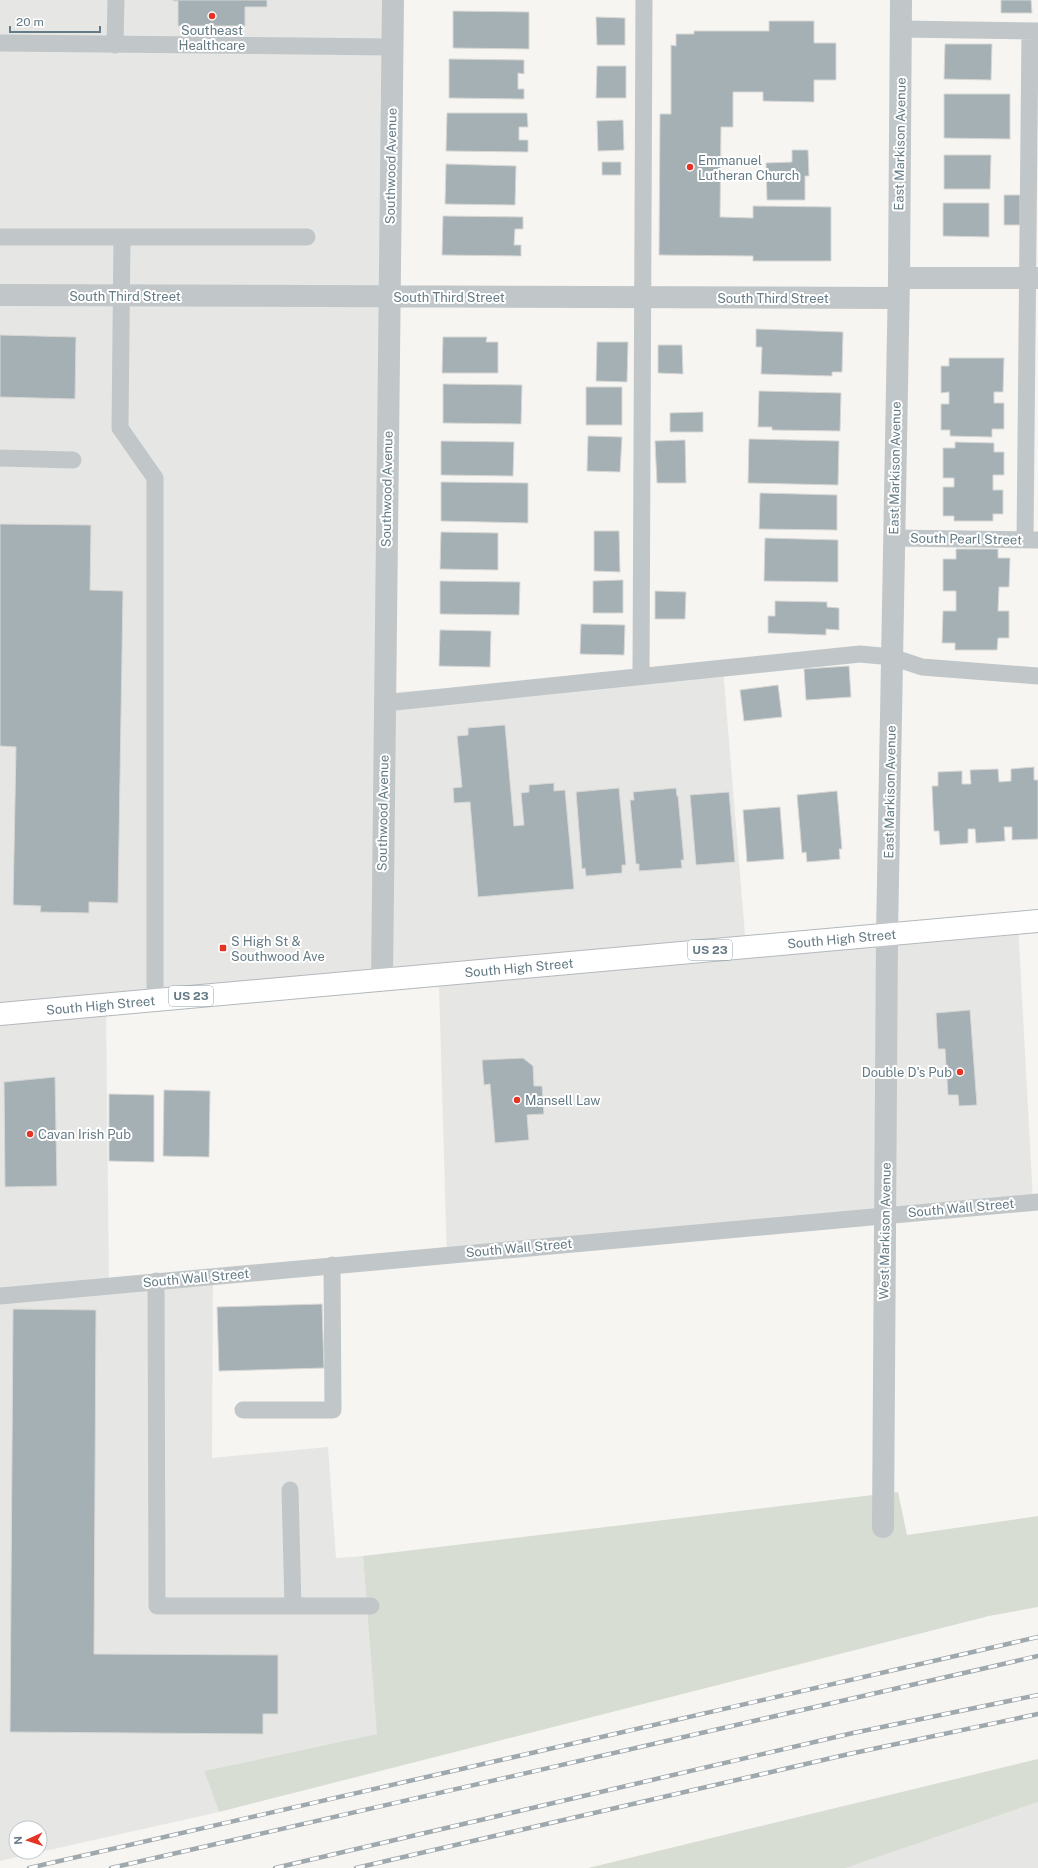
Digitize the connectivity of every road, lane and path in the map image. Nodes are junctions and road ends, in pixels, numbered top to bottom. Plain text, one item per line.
1 (116, 0) edge
2 (393, 0) edge
3 (644, 0) edge
4 (901, 0) edge
5 (901, 30) junction
6 (1034, 31) edge
7 (0, 43) edge
8 (115, 45) junction
9 (392, 47) junction
10 (0, 237) edge
11 (122, 237) junction
12 (307, 237) dead end
13 (1033, 278) edge
14 (898, 288) junction
15 (0, 295) edge
16 (121, 296) junction
17 (389, 296) junction
18 (641, 298) junction
19 (0, 458) edge
20 (73, 460) dead end
21 (894, 538) junction
22 (1031, 540) edge
23 (892, 657) junction
24 (641, 676) junction
25 (1038, 676) edge
26 (385, 703) junction
27 (1038, 921) edge
28 (887, 935) junction
29 (382, 979) junction
30 (155, 1000) junction
31 (0, 1014) edge
32 (1038, 1202) edge
33 (885, 1215) junction
34 (332, 1265) junction
35 (156, 1281) junction
36 (0, 1296) edge
37 (243, 1410) dead end
38 (290, 1490) dead end
39 (883, 1527) dead end
40 (293, 1606) junction
41 (371, 1606) dead end

1 - 8 lane
2 - 9 street, Southwood Avenue
3 - 18 lane
4 - 5 street, East Markison Avenue
5 - 6 lane
5 - 14 street, East Markison Avenue
6 - 13 lane
7 - 8 lane
8 - 9 lane
9 - 17 street, Southwood Avenue
10 - 11 lane
11 - 12 lane
11 - 16 lane
13 - 14 street, South Third Street
13 - 22 lane
14 - 18 street, South Third Street
14 - 21 street, East Markison Avenue
15 - 16 street, South Third Street
16 - 17 street, South Third Street
16 - 30 lane
17 - 18 street, South Third Street
17 - 26 street, Southwood Avenue
18 - 24 lane
19 - 20 lane
21 - 22 lane, South Pearl Street
21 - 23 street, East Markison Avenue
23 - 24 lane
23 - 25 lane
23 - 28 street, East Markison Avenue
24 - 26 lane
26 - 29 street, Southwood Avenue
27 - 28 main road, South High Street / US 23
28 - 29 main road, South High Street / US 23
28 - 33 street, West Markison Avenue
29 - 30 main road, South High Street / US 23
30 - 31 main road, South High Street / US 23
32 - 33 lane, South Wall Street
33 - 34 lane, South Wall Street
33 - 39 street, West Markison Avenue
34 - 35 lane, South Wall Street
34 - 37 lane
35 - 36 lane, South Wall Street
35 - 40 lane
38 - 40 lane
40 - 41 lane

